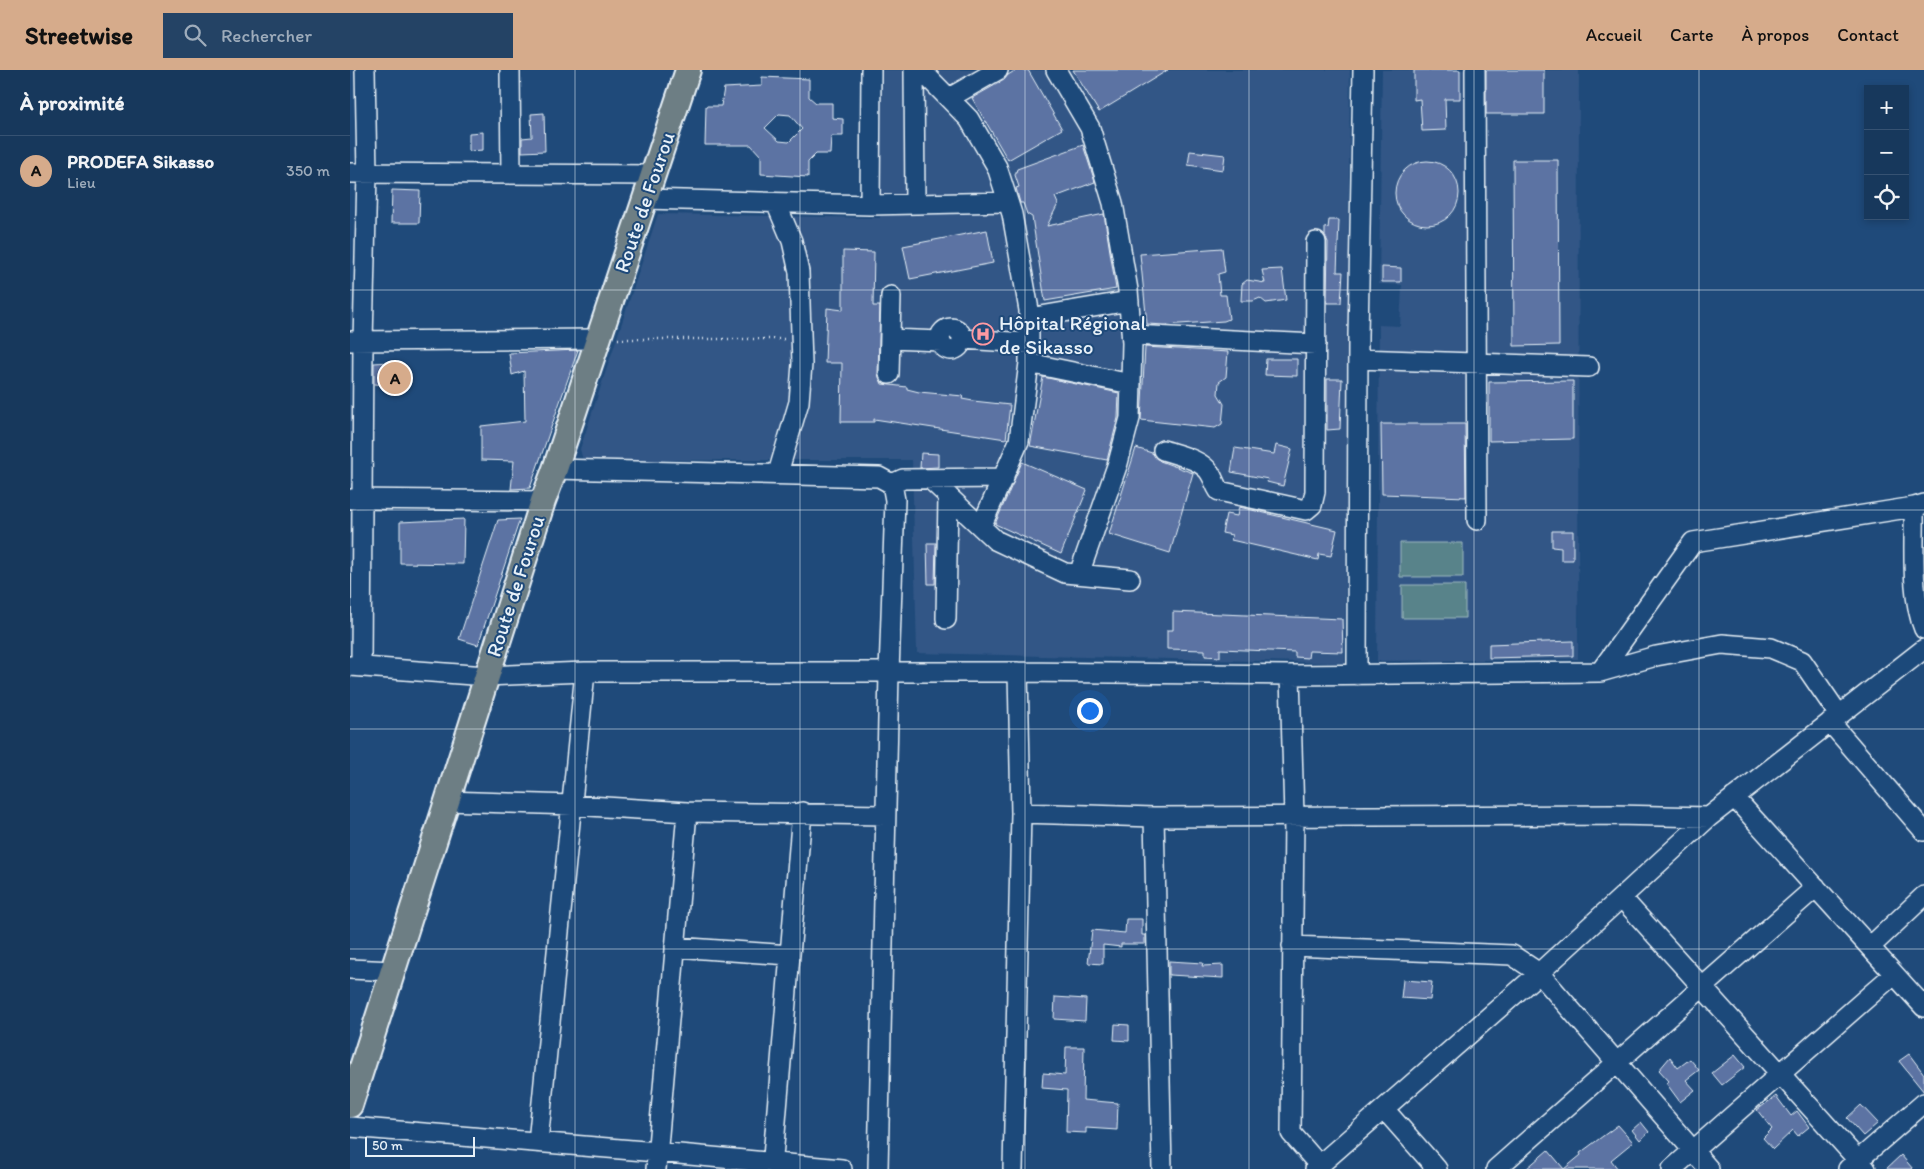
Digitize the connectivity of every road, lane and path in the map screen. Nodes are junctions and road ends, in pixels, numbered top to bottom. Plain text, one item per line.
1 (365, 70) edge
2 (510, 70) edge
3 (688, 70) edge
4 (871, 70) edge
5 (914, 70) edge
6 (921, 70) edge
7 (998, 70) edge
8 (1056, 70) edge
9 (1363, 70) edge
10 (1475, 70) edge
11 (949, 98) junction
12 (358, 173) edge
13 (511, 174) junction
14 (653, 175) junction
15 (644, 198) junction
16 (1008, 202) junction
17 (776, 203) junction
18 (915, 204) junction
19 (870, 205) junction
20 (1316, 242) dead end
21 (891, 296) dead end
22 (1129, 301) junction
23 (1029, 318) junction
24 (1132, 335) junction
25 (890, 338) junction
26 (599, 339) junction
27 (800, 340) junction
28 (357, 341) edge
29 (1029, 343) junction
30 (1316, 344) junction
31 (1358, 359) junction
32 (1029, 363) junction
33 (1476, 363) junction
34 (1589, 367) dead end
35 (889, 374) dead end
36 (1131, 384) junction
37 (1163, 450) dead end
38 (555, 469) junction
39 (778, 473) junction
40 (1004, 478) junction
41 (930, 479) junction
42 (892, 484) junction
43 (948, 496) junction
44 (356, 499) edge
45 (543, 501) junction
46 (1919, 506) edge
47 (1477, 520) dead end
48 (981, 527) junction
49 (1079, 574) junction
50 (1130, 579) dead end
51 (946, 620) dead end
52 (1924, 629) edge
53 (1922, 654) edge
54 (356, 666) edge
55 (585, 672) junction
56 (1018, 672) junction
57 (1600, 672) junction
58 (889, 673) junction
59 (1290, 675) junction
60 (1357, 675) junction
61 (486, 676) junction
62 (1835, 718) junction
63 (1734, 797) junction
64 (446, 801) junction
65 (572, 805) junction
66 (687, 812) junction
67 (802, 812) junction
68 (1021, 813) junction
69 (885, 815) junction
70 (1294, 816) junction
71 (1708, 817) junction
72 (1154, 818) junction
73 (1924, 831) edge
74 (1816, 887) junction
75 (1924, 896) edge
76 (1622, 898) junction
77 (1292, 946) junction
78 (675, 947) junction
79 (1870, 947) junction
80 (790, 955) junction
81 (350, 969) edge
82 (393, 971) junction
83 (1539, 973) junction
84 (1894, 974) junction
85 (1702, 987) junction
86 (1924, 1007) edge
87 (1617, 1062) junction
88 (1780, 1074) junction
89 (1924, 1103) edge
90 (350, 1105) edge
91 (1384, 1108) junction
92 (350, 1127) edge
93 (538, 1142) junction
94 (1693, 1150) junction
95 (657, 1160) edge
96 (772, 1166) edge
97 (1857, 1166) edge
98 (1317, 1167) edge
99 (842, 1169) edge
100 (878, 1169) edge
101 (1014, 1169) edge
102 (1162, 1169) edge
103 (1437, 1169) edge
104 (1496, 1169) edge
105 (1672, 1169) edge
106 (1709, 1169) edge

1 - 12 street
2 - 13 street
3 - 14 main road, Route de Fourou
4 - 19 street
5 - 18 street
6 - 11 street
7 - 11 street
8 - 22 street
9 - 31 street
10 - 33 street
11 - 16 street
12 - 13 street
12 - 28 street
13 - 14 street
14 - 15 main road, Route de Fourou
15 - 17 street
15 - 26 main road, Route de Fourou
16 - 18 street
16 - 23 street
17 - 19 street
17 - 27 street
18 - 19 street
20 - 30 street
21 - 25 street
22 - 23 street
22 - 24 street
23 - 29 street
24 - 30 street
24 - 36 street
25 - 29 street
25 - 35 street
26 - 27 path
26 - 28 street
26 - 38 main road, Route de Fourou
27 - 39 street
28 - 44 street
29 - 32 street
30 - 37 street
31 - 33 street
31 - 60 street
32 - 36 street
32 - 40 street
33 - 34 street
33 - 47 street
36 - 49 street
38 - 39 street
38 - 45 main road, Route de Fourou
39 - 42 street
40 - 41 street
40 - 48 street
41 - 42 street
41 - 43 street
42 - 58 street
43 - 48 street
43 - 51 street
44 - 45 street
44 - 54 street
45 - 61 main road, Route de Fourou
46 - 52 street
46 - 57 street
48 - 49 street
49 - 50 street
53 - 62 street
54 - 61 street
55 - 58 street
55 - 61 street
55 - 65 street
56 - 58 street
56 - 59 street
56 - 68 street
57 - 60 street
57 - 62 street
58 - 69 street
59 - 60 street
59 - 70 street
61 - 64 main road, Route de Fourou
62 - 63 street
62 - 73 street
63 - 71 street
63 - 74 street
64 - 65 street
64 - 82 main road, Route de Fourou
65 - 66 street
65 - 93 street
66 - 67 street
66 - 78 street
67 - 69 street
67 - 80 street
68 - 72 street
68 - 101 street
69 - 100 street
70 - 71 street
70 - 72 street
70 - 77 street
71 - 76 street
72 - 102 street
74 - 79 street
74 - 85 street
75 - 79 street
76 - 83 street
76 - 85 street
77 - 83 street
77 - 98 street
78 - 80 street
78 - 95 street
79 - 84 street
80 - 96 street
81 - 82 street
82 - 90 main road, Route de Fourou
83 - 87 street
83 - 91 street
84 - 86 street
84 - 88 street
85 - 87 street
85 - 88 street
87 - 94 street
87 - 104 street
88 - 94 street
88 - 97 street
89 - 97 street
91 - 98 street
91 - 103 street
92 - 93 street
93 - 95 street
94 - 105 street
94 - 106 street
95 - 96 street
96 - 99 street

